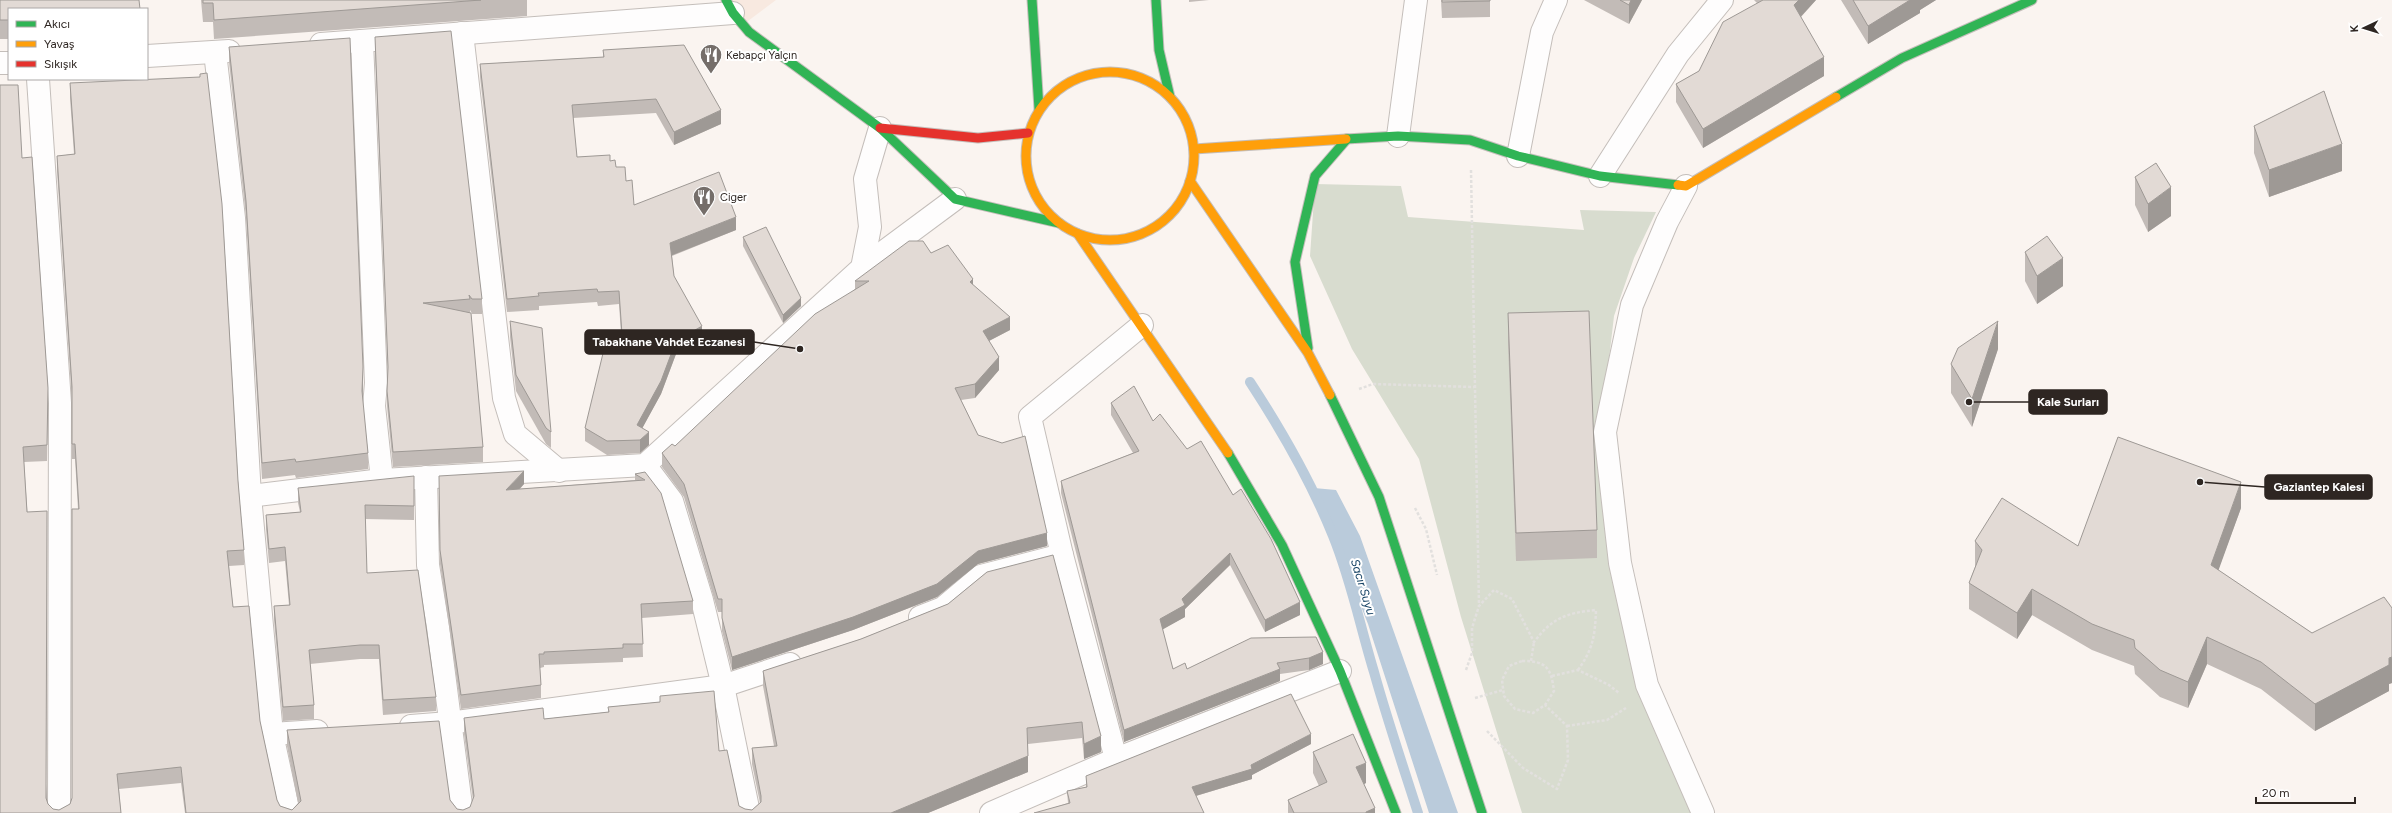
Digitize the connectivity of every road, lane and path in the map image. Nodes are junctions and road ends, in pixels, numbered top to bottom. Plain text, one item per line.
1 (1032, 0) edge
2 (1156, 0) edge
3 (1416, 0) edge
4 (1556, 0) edge
5 (1722, 0) edge
6 (2032, 0) edge
7 (729, 6) edge
8 (462, 33) junction
9 (362, 40) junction
10 (300, 45) edge
11 (246, 49) edge
12 (215, 52) junction
13 (148, 56) edge
14 (38, 80) edge
15 (1170, 98) junction
16 (1039, 109) junction
17 (880, 128) junction
18 (1028, 133) junction
19 (1398, 136) junction
20 (1347, 139) junction
21 (1470, 140) junction
22 (1194, 149) junction
23 (1518, 156) junction
24 (1600, 176) junction
25 (1190, 181) junction
26 (1686, 186) junction
27 (955, 199) junction
28 (1059, 223) junction
29 (1078, 234) junction
30 (862, 268) junction
31 (1142, 325) junction
32 (1308, 353) junction
33 (1474, 387) junction
34 (1354, 390) dead end
35 (645, 465) junction
36 (559, 471) junction
37 (426, 477) junction
38 (382, 480) junction
39 (250, 496) junction
40 (1062, 555) junction
41 (1479, 606) junction
42 (900, 625) edge
43 (1534, 642) junction
44 (812, 657) edge
45 (1530, 661) junction
46 (1578, 670) junction
47 (1340, 671) junction
48 (1465, 675) dead end
49 (1552, 676) junction
50 (723, 686) junction
51 (1503, 690) junction
52 (1620, 694) dead end
53 (1473, 698) dead end
54 (1632, 704) dead end
55 (1545, 705) junction
56 (449, 723) junction
57 (1567, 726) junction
58 (387, 727) edge
59 (1482, 728) dead end
60 (341, 730) edge
61 (272, 734) junction
62 (1116, 758) junction
63 (59, 813) edge
64 (289, 813) edge
65 (462, 813) edge
66 (749, 813) edge
67 (991, 813) edge
68 (1396, 813) edge
69 (1482, 813) edge
70 (1703, 813) edge

1 - 16 main road
2 - 15 main road
3 - 19 street
4 - 23 street
5 - 24 street
6 - 26 main road
7 - 8 street
7 - 17 main road
8 - 9 street
8 - 36 street
9 - 10 street
9 - 38 street
11 - 12 street
12 - 13 street
12 - 39 street
14 - 63 street
15 - 16 main road
15 - 22 main road
16 - 18 main road
17 - 18 main road
17 - 27 main road
17 - 30 street
18 - 28 main road
19 - 20 main road
19 - 21 main road
20 - 22 main road
20 - 32 main road
21 - 23 main road
21 - 33 path
22 - 25 main road
23 - 24 main road
24 - 26 main road
25 - 29 main road
25 - 32 main road
26 - 70 street
27 - 28 main road
27 - 30 street
28 - 29 main road
29 - 31 main road
30 - 35 street
31 - 40 street
31 - 47 main road
32 - 69 main road
33 - 34 path
33 - 41 path
35 - 36 street
35 - 50 street
36 - 37 street
37 - 38 street
37 - 56 street
38 - 39 street
39 - 61 street
40 - 42 street
40 - 62 street
41 - 43 path
41 - 48 path
43 - 45 path
43 - 46 path
44 - 50 street
45 - 49 path
45 - 51 path
46 - 49 path
46 - 52 path
47 - 62 street
47 - 68 main road
49 - 55 path
50 - 56 street
50 - 66 street
51 - 53 path
51 - 55 path
54 - 57 path
55 - 57 path
56 - 58 street
56 - 65 street
57 - 59 path
60 - 61 street
61 - 64 street
62 - 67 street

